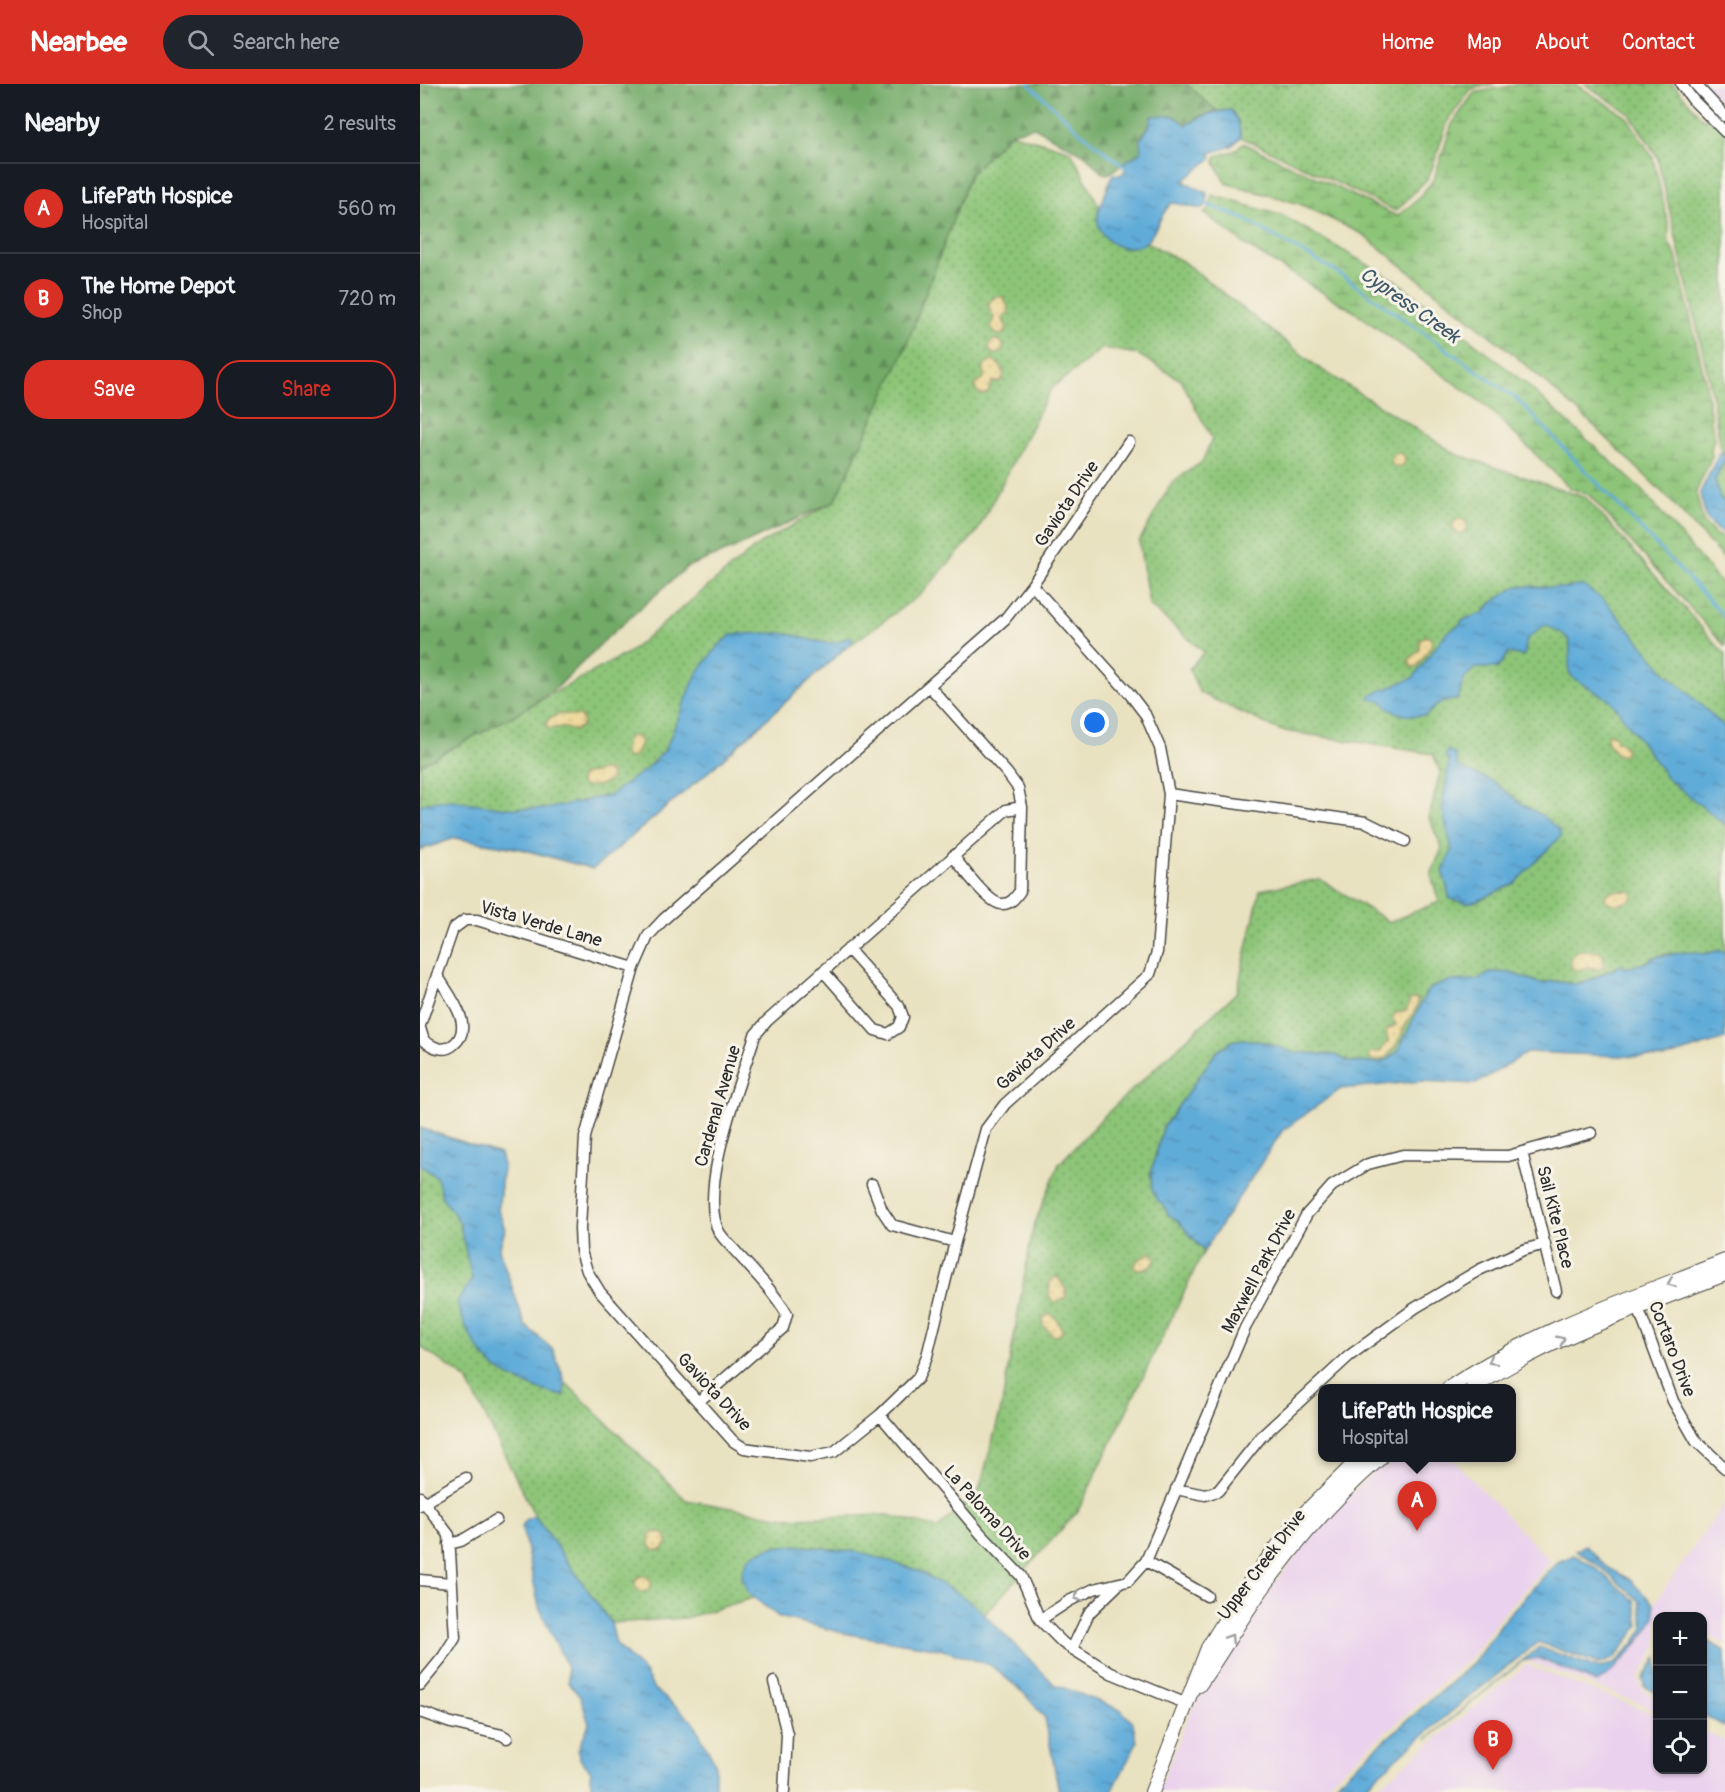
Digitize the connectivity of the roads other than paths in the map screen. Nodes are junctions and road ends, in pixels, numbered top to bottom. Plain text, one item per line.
1 (1681, 84) edge
2 (1695, 84) edge
3 (1725, 116) edge
4 (1725, 132) edge
5 (1129, 442) dead end
6 (1032, 585) junction
7 (930, 687) junction
8 (1169, 794) junction
9 (1022, 807) junction
10 (1405, 841) dead end
11 (953, 856) junction
12 (848, 949) junction
13 (634, 968) junction
14 (823, 971) junction
15 (437, 975) junction
16 (420, 1026) edge
17 (1592, 1133) dead end
18 (1522, 1152) junction
19 (872, 1184) dead end
20 (955, 1242) junction
21 (1545, 1244) junction
22 (1725, 1261) edge
23 (1725, 1275) edge
24 (1556, 1291) dead end
25 (1636, 1303) junction
26 (1319, 1384) edge
27 (1457, 1384) edge
28 (1481, 1384) edge
29 (1318, 1385) edge
30 (698, 1402) junction
31 (880, 1415) junction
32 (1356, 1462) edge
33 (1376, 1462) edge
34 (1725, 1468) edge
35 (466, 1478) dead end
36 (1176, 1489) junction
37 (421, 1501) edge
38 (496, 1520) dead end
39 (449, 1544) junction
40 (1146, 1561) junction
41 (420, 1580) edge
42 (450, 1583) junction
43 (1120, 1583) junction
44 (1207, 1596) dead end
45 (1040, 1620) junction
46 (1072, 1648) junction
47 (774, 1682) dead end
48 (420, 1685) edge
49 (1187, 1704) junction
50 (420, 1712) edge
51 (507, 1738) dead end
52 (784, 1792) edge
53 (1152, 1792) edge

1 - 4 street
2 - 3 street
5 - 6 street, Gaviota Drive
6 - 7 street, Gaviota Drive
6 - 8 street, Gaviota Drive
7 - 9 street
7 - 13 street, Gaviota Drive
8 - 10 street
8 - 20 street, Gaviota Drive
9 - 11 street, Cardenal Avenue
9 - 11 street
11 - 12 street, Cardenal Avenue
12 - 14 street, Cardenal Avenue
12 - 14 street
13 - 15 street, Vista Verde Lane
13 - 30 street, Gaviota Drive
14 - 30 street, Cardenal Avenue
15 - 16 street, Vista Verde Lane
15 - 16 street, Vista Verde Lane
17 - 18 street, Maxwell Park Drive
18 - 21 street, Sail Kite Place
18 - 36 street, Maxwell Park Drive
19 - 20 street
20 - 31 street, Gaviota Drive
21 - 24 street, Sail Kite Place
21 - 26 street
22 -> 25 street
23 - 25 street
25 -> 27 street
28 -> 25 street
25 - 34 street, Cortaro Drive
29 - 36 street
30 - 31 street, Gaviota Drive
31 - 45 street, La Paloma Drive
32 - 49 street, Upper Creek Drive
49 -> 33 street, Upper Creek Drive
35 - 37 street
36 - 40 street, Maxwell Park Drive
37 - 39 street
38 - 39 street
39 - 42 street
40 - 43 street, Maxwell Park Drive
40 - 44 street
41 - 42 street
42 - 48 street
43 -> 45 street, Maxwell Park Drive
43 - 46 street, Maxwell Park Drive
45 - 46 street, La Paloma Drive
46 - 49 street, La Paloma Drive
47 - 52 street
49 - 53 street, Upper Creek Drive
50 - 51 street

